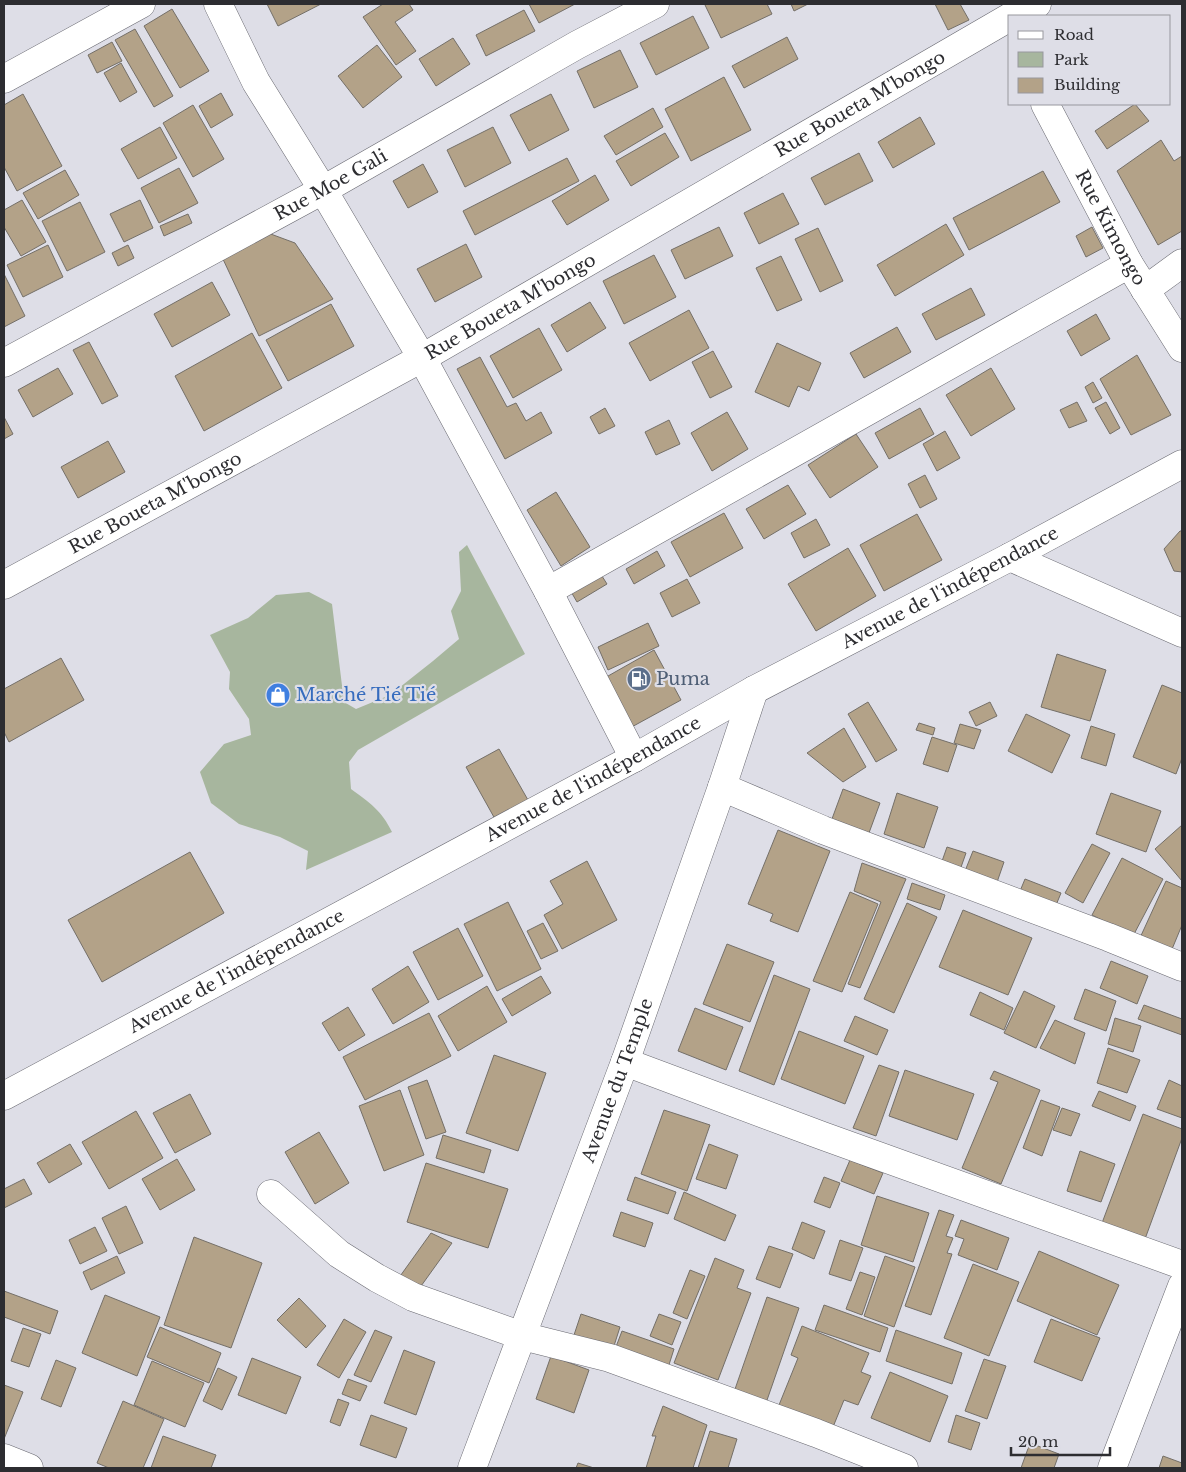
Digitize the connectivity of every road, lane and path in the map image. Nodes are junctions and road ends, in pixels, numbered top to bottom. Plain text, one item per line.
1 (141, 4) edge
2 (218, 4) edge
3 (655, 4) edge
4 (1036, 4) edge
5 (1013, 15) edge
6 (1005, 19) edge
7 (4, 79) edge
8 (1046, 105) edge
9 (323, 190) junction
10 (1182, 263) edge
11 (1130, 264) junction
12 (1145, 290) junction
13 (1182, 348) edge
14 (422, 358) junction
15 (4, 363) edge
16 (1182, 464) edge
17 (1010, 557) junction
18 (4, 585) edge
19 (548, 591) junction
20 (1182, 632) edge
21 (754, 690) junction
22 (634, 758) junction
23 (722, 787) junction
24 (1182, 967) edge
25 (625, 1062) junction
26 (4, 1096) edge
27 (271, 1194) dead end
28 (1182, 1265) edge
29 (1182, 1286) edge
30 (522, 1336) junction
31 (4, 1458) edge
32 (29, 1468) edge
33 (472, 1468) edge
34 (904, 1468) edge
35 (1112, 1468) edge

1 - 7 street
2 - 9 street
3 - 9 street, Rue Moe Gali
4 - 5 street, Rue Boueta M'bongo
6 - 14 street, Rue Boueta M'bongo
8 - 11 street, Rue Kimongo
9 - 14 street
9 - 15 street, Rue Moe Gali
10 - 12 street
11 - 12 street, Rue Kimongo
11 - 19 street
12 - 13 street, Rue Kimongo
14 - 18 street, Rue Boueta M'bongo
14 - 19 street
16 - 17 street, Avenue de l'indépendance
17 - 20 street
17 - 21 street, Avenue de l'indépendance
19 - 22 street
21 - 22 street, Avenue de l'indépendance
21 - 23 street, Avenue du Temple
22 - 26 street, Avenue de l'indépendance
23 - 24 street
23 - 25 street, Avenue du Temple
25 - 28 street
25 - 30 street, Avenue du Temple
27 - 30 street
29 - 35 street
30 - 33 street, Avenue du Temple
30 - 34 street
31 - 32 street

